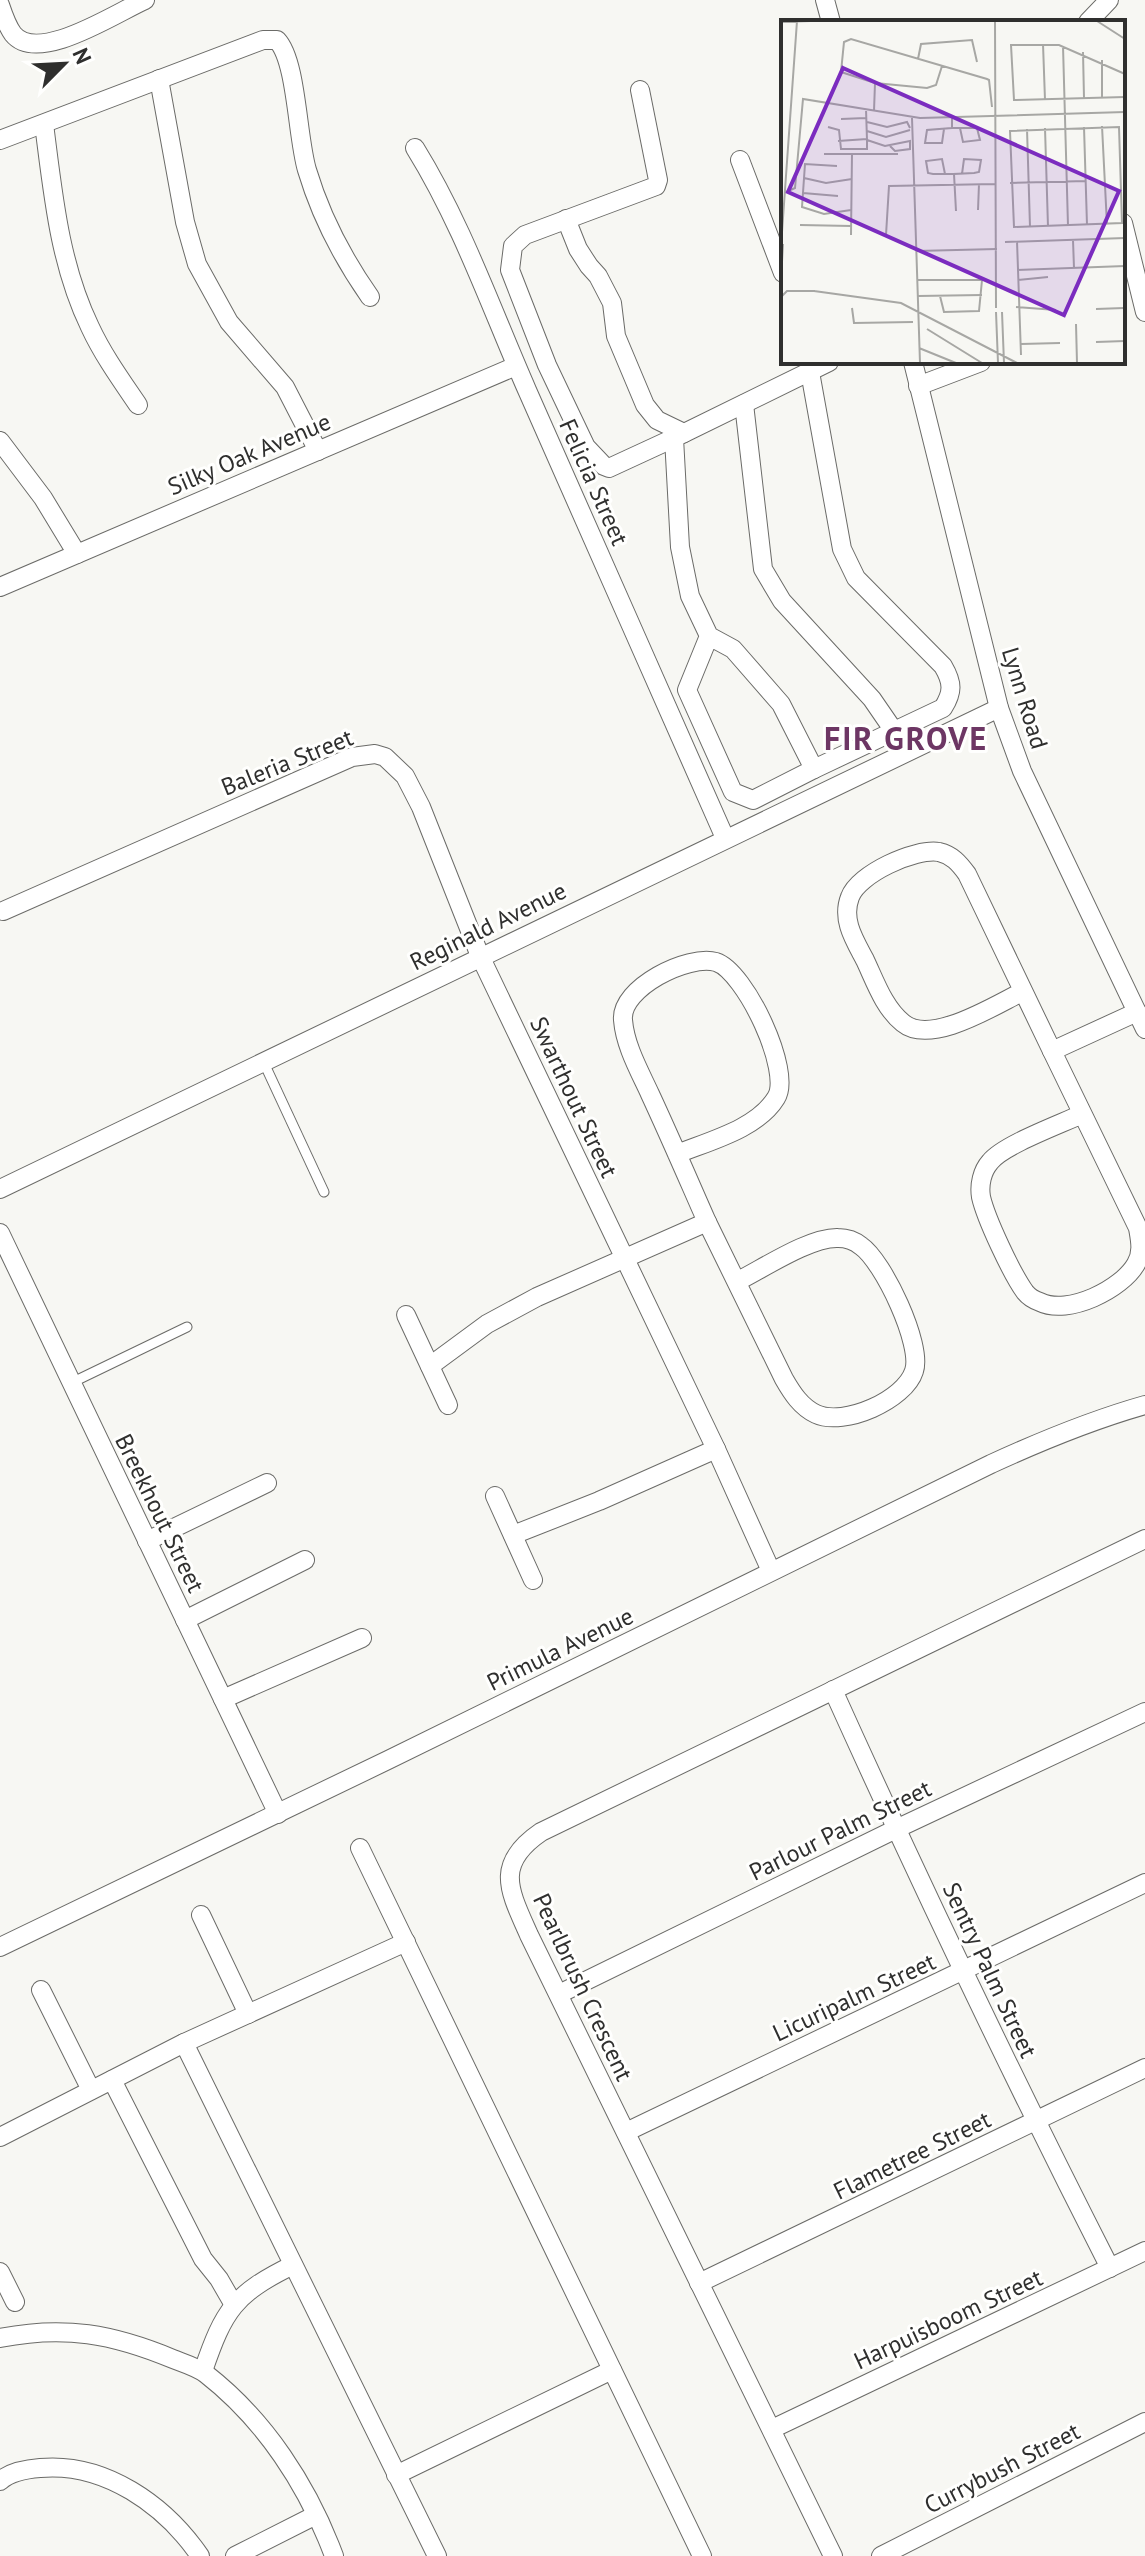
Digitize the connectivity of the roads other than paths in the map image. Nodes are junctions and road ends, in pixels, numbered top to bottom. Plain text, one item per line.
1 (145, 0) edge
2 (825, 0) edge
3 (1109, 0) edge
4 (0, 5) edge
5 (830, 20) edge
6 (1090, 20) edge
7 (159, 79) junction
8 (640, 90) dead end
9 (44, 124) junction
10 (0, 140) edge
11 (415, 148) dead end
12 (740, 160) dead end
13 (566, 219) junction
14 (1125, 231) edge
15 (781, 268) edge
16 (370, 297) dead end
17 (1143, 306) edge
18 (825, 364) edge
19 (913, 364) edge
20 (976, 364) edge
21 (516, 366) junction
22 (810, 372) junction
23 (918, 386) junction
24 (744, 404) junction
25 (138, 405) dead end
26 (679, 436) junction
27 (0, 441) edge
28 (318, 451) junction
29 (77, 554) junction
30 (0, 587) edge
31 (709, 636) junction
32 (999, 708) junction
33 (894, 731) junction
34 (814, 769) junction
35 (725, 838) junction
36 (3, 911) dead end
37 (480, 956) junction
38 (1022, 992) junction
39 (1141, 1021) edge
40 (1052, 1051) junction
41 (264, 1063) junction
42 (1082, 1114) junction
43 (677, 1154) junction
44 (0, 1189) edge
45 (324, 1192) dead end
46 (707, 1222) junction
47 (0, 1233) edge
48 (624, 1258) junction
49 (738, 1281) junction
50 (406, 1315) dead end
51 (187, 1327) dead end
52 (430, 1366) junction
53 (71, 1383) junction
54 (448, 1405) dead end
55 (1145, 1405) edge
56 (716, 1449) junction
57 (267, 1483) dead end
58 (495, 1496) dead end
59 (513, 1535) junction
60 (1145, 1539) edge
61 (147, 1541) junction
62 (305, 1560) dead end
63 (771, 1571) junction
64 (533, 1580) dead end
65 (185, 1620) junction
66 (362, 1638) dead end
67 (833, 1690) junction
68 (223, 1699) junction
69 (1145, 1712) edge
70 (278, 1814) junction
71 (896, 1829) junction
72 (360, 1848) dead end
73 (1145, 1883) edge
74 (201, 1915) dead end
75 (406, 1942) junction
76 (0, 1947) edge
77 (965, 1971) junction
78 (41, 1990) dead end
79 (559, 1994) junction
80 (248, 2014) junction
81 (184, 2043) junction
82 (1145, 2068) edge
83 (112, 2080) junction
84 (91, 2090) junction
85 (1035, 2122) junction
86 (626, 2132) junction
87 (0, 2137) edge
88 (1145, 2251) edge
89 (293, 2265) junction
90 (1110, 2268) junction
91 (0, 2272) edge
92 (699, 2283) junction
93 (15, 2302) dead end
94 (234, 2305) junction
95 (0, 2338) edge
96 (612, 2370) junction
97 (203, 2371) junction
98 (1145, 2422) edge
99 (772, 2429) junction
100 (2, 2473) edge
101 (396, 2475) junction
102 (316, 2515) junction
103 (200, 2556) edge
104 (235, 2556) edge
105 (334, 2556) edge
106 (437, 2556) edge
107 (702, 2556) edge
108 (833, 2556) edge
109 (881, 2556) edge

1 - 4 street
2 - 5 street
3 - 6 street
7 - 9 street
7 - 16 street
7 - 28 street
8 - 13 street
9 - 10 street
9 - 25 street
11 - 21 street, Felicia Street
12 - 15 street
13 - 26 street
13 - 26 street
14 - 17 street
18 - 22 street
19 - 23 street, Lynn Road
20 - 23 street
21 - 28 street, Silky Oak Avenue
21 - 35 street, Felicia Street
22 - 24 street
22 - 33 street
23 - 32 street, Lynn Road
24 - 26 street
24 - 33 street
26 - 31 street
27 - 29 street
28 - 29 street, Silky Oak Avenue
29 - 30 street, Silky Oak Avenue
31 - 34 street
31 - 34 street
32 - 35 street, Reginald Avenue
32 - 39 street, Lynn Road
33 - 34 street
35 - 37 street, Reginald Avenue
36 - 37 street, Baleria Street
37 - 41 street, Reginald Avenue
37 - 48 street, Swarthout Street
38 - 38 street
38 - 40 street
39 - 40 street
40 - 42 street
41 - 44 street, Reginald Avenue
41 - 45 lane
42 - 42 street
43 - 43 street
43 - 46 street
46 - 48 street
46 - 49 street
47 - 53 street, Breekhout Street
48 - 52 street
48 - 56 street, Swarthout Street
49 - 49 street
50 - 52 street
51 - 53 lane
52 - 54 street
53 - 61 street, Breekhout Street
55 - 63 street, Primula Avenue
56 - 59 street
56 - 63 street, Swarthout Street
57 - 61 street
58 - 59 street
59 - 64 street
60 - 67 street, Pearlbrush Crescent
61 - 65 street, Breekhout Street
62 - 65 street
63 - 70 street, Primula Avenue
65 - 68 street, Breekhout Street
66 - 68 street
67 - 71 street, Sentry Palm Street
67 - 79 street, Pearlbrush Crescent
68 - 70 street, Breekhout Street
69 - 71 street, Parlour Palm Street
70 - 76 street, Primula Avenue
71 - 77 street, Sentry Palm Street
71 - 79 street, Parlour Palm Street
72 - 75 street
73 - 77 street, Licuripalm Street
74 - 80 street
75 - 80 street
75 - 96 street
77 - 85 street, Sentry Palm Street
77 - 86 street, Licuripalm Street
78 - 84 street
79 - 86 street, Pearlbrush Crescent
80 - 81 street
81 - 83 street
81 - 89 street
82 - 85 street, Flametree Street
83 - 84 street
83 - 94 street
84 - 87 street
85 - 90 street, Sentry Palm Street
85 - 92 street, Flametree Street
86 - 92 street, Pearlbrush Crescent
88 - 90 street, Harpuisboom Street
89 - 94 street
89 - 101 street
90 - 99 street, Harpuisboom Street
91 - 93 street
92 - 99 street, Pearlbrush Crescent
94 - 97 street
95 - 97 street
96 - 101 street
96 - 107 street
97 - 102 street
98 - 109 street, Currybush Street
99 - 108 street, Pearlbrush Crescent
100 - 103 street
101 - 106 street
102 - 104 street
102 - 105 street

